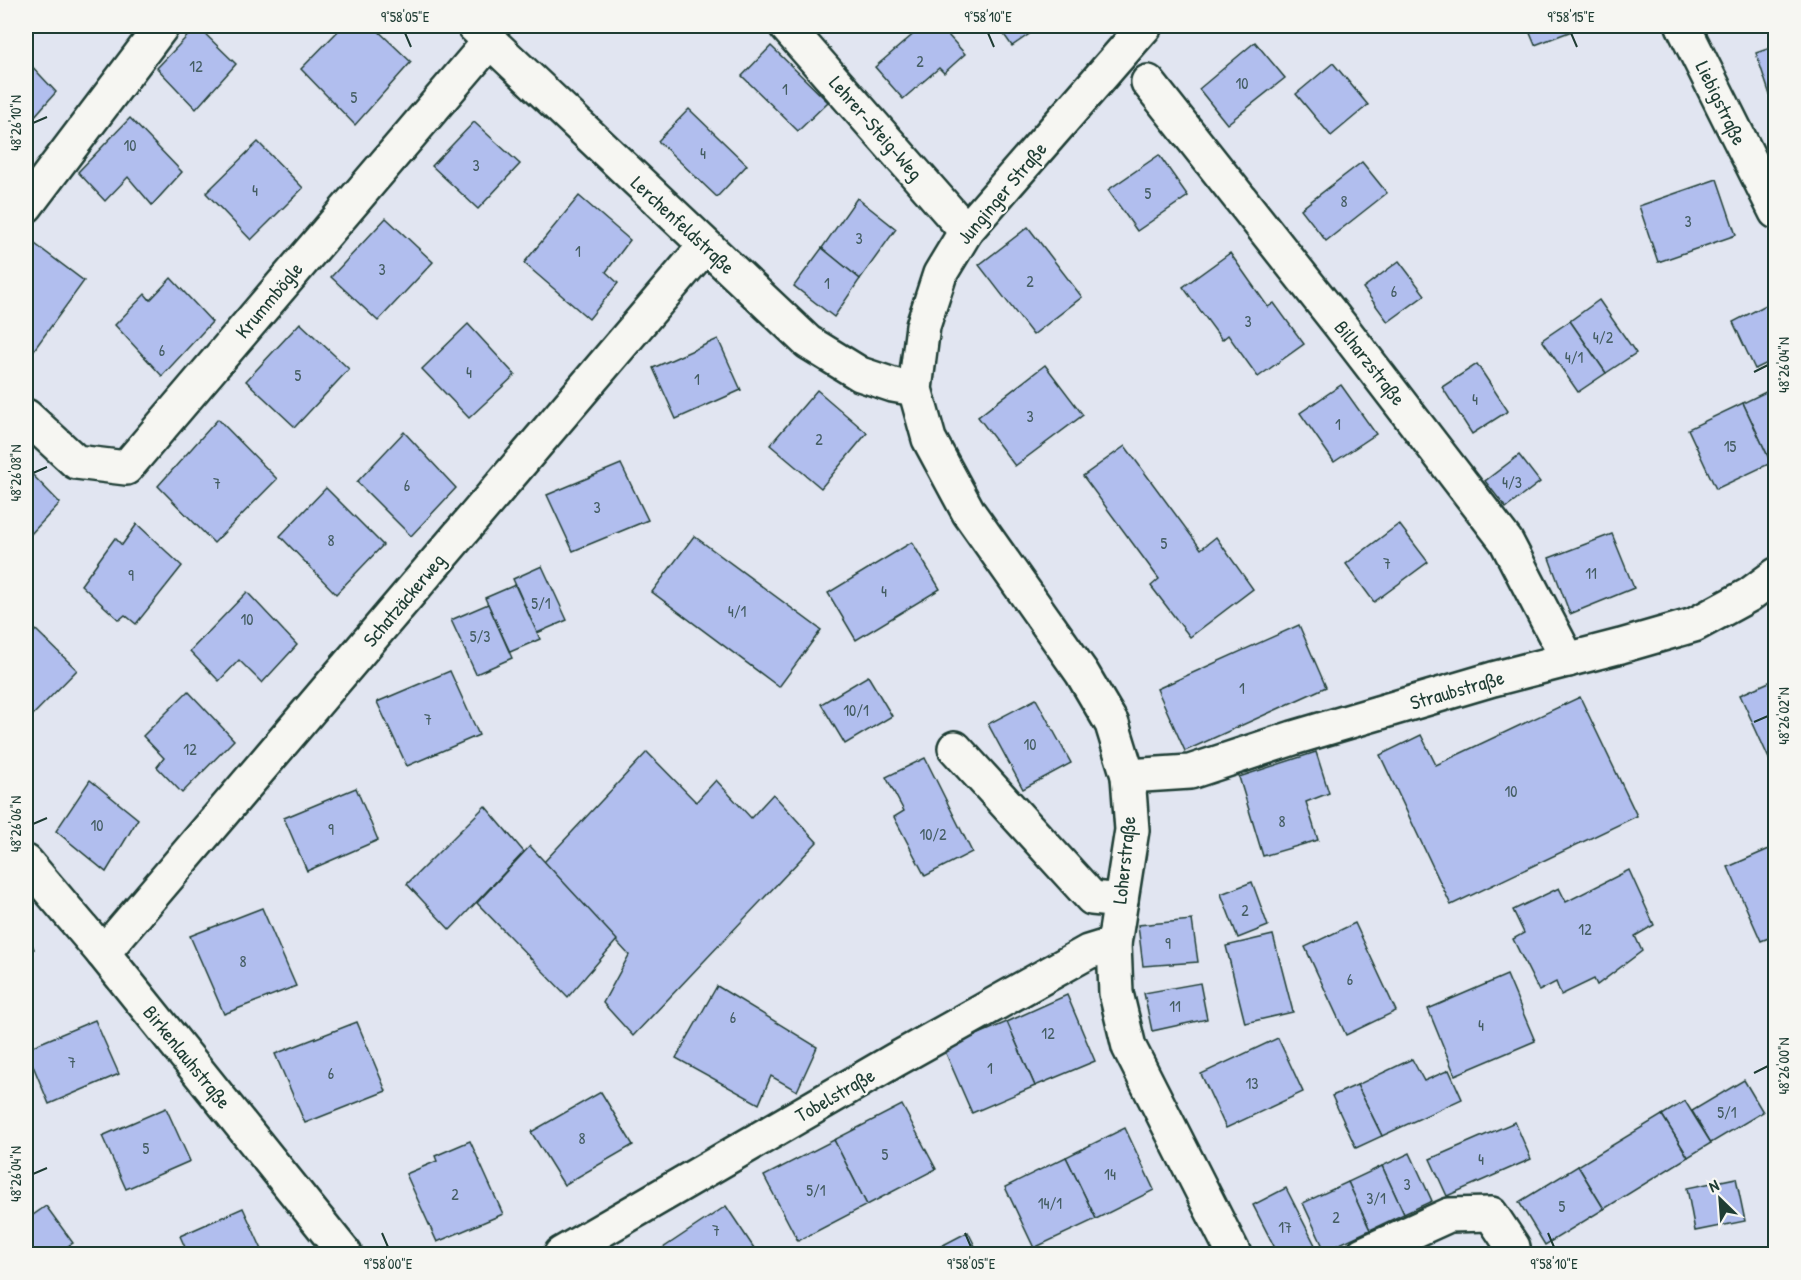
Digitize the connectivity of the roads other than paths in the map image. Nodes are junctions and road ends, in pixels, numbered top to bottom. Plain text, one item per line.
1 (162, 26) edge
2 (786, 26) edge
3 (1145, 26) edge
4 (1683, 26) edge
5 (482, 33) edge
6 (1148, 82) dead end
7 (26, 206) edge
8 (1776, 212) edge
9 (966, 231) junction
10 (705, 246) junction
11 (915, 389) junction
12 (26, 416) edge
13 (1776, 574) edge
14 (1568, 660) junction
15 (955, 748) dead end
16 (1128, 776) junction
17 (26, 862) edge
18 (1121, 902) junction
19 (1114, 944) junction
20 (103, 953) junction
21 (345, 1254) edge
22 (561, 1254) edge
23 (1234, 1254) edge
24 (1363, 1254) edge
25 (1514, 1254) edge

1 - 7 street
2 - 9 street, Lehrer-Steig-Weg
3 - 9 street, Junginger Straße
4 - 8 street, Liebigstraße
5 - 10 street, Lerchenfeldstraße
5 - 12 street, Krummbögle
6 - 14 street, Bilharzstraße
9 - 11 street, Junginger Straße
10 - 11 street, Lerchenfeldstraße
10 - 20 street, Schatzäckerweg
11 - 16 street, Loherstraße
13 - 14 street, Straubstraße
14 - 16 street, Straubstraße
15 - 18 street
16 - 18 street, Loherstraße
17 - 20 street, Birkenlauhstraße
18 - 19 street, Loherstraße
19 - 22 street, Tobelstraße
19 - 23 street, Loherstraße
20 - 21 street, Birkenlauhstraße
24 - 25 street

